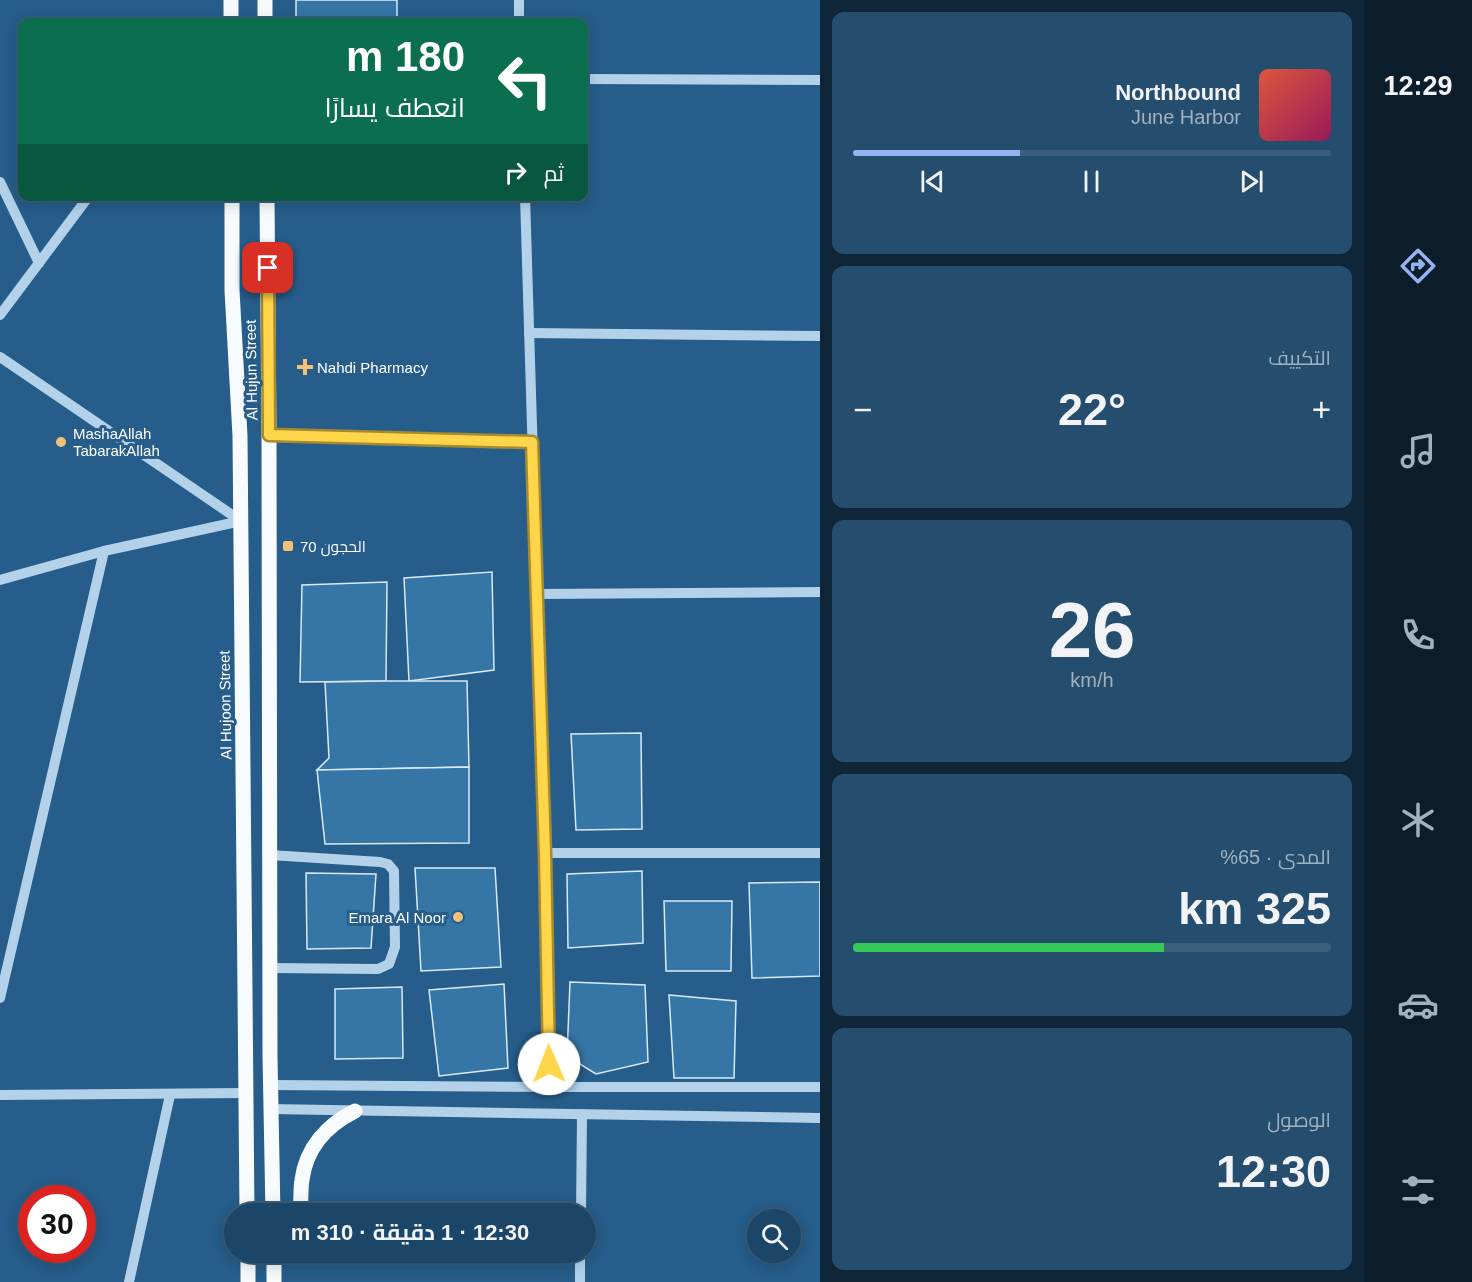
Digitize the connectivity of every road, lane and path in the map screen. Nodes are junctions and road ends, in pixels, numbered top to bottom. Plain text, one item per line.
1 (265, 0) edge
2 (519, 0) edge
3 (265, 18) edge
4 (519, 18) edge
5 (588, 79) edge
6 (819, 80) edge
7 (0, 182) edge
8 (86, 201) edge
9 (232, 201) edge
10 (267, 201) edge
11 (525, 201) edge
12 (39, 263) junction
13 (0, 315) edge
14 (529, 333) junction
15 (819, 336) edge
16 (0, 357) edge
17 (269, 435) junction
18 (532, 442) junction
19 (241, 521) junction
20 (104, 551) junction
21 (0, 580) edge
22 (819, 592) edge
23 (537, 594) junction
24 (545, 853) junction
25 (819, 853) edge
26 (270, 855) junction
27 (0, 946) edge
28 (11, 949) junction
29 (270, 968) junction
30 (0, 998) edge
31 (270, 1085) junction
32 (819, 1087) edge
33 (549, 1088) junction
34 (246, 1093) junction
35 (0, 1095) edge
36 (170, 1095) junction
37 (270, 1109) junction
38 (355, 1111) junction
39 (582, 1114) junction
40 (819, 1118) edge
41 (248, 1203) edge
42 (273, 1203) edge
43 (300, 1203) edge
44 (581, 1203) edge
45 (248, 1263) edge
46 (275, 1263) edge
47 (580, 1263) edge
48 (129, 1282) edge
49 (248, 1282) edge
50 (274, 1282) edge
51 (580, 1282) edge

1 - 3 main road
2 - 4 street
5 - 6 street
7 - 12 street
8 - 12 street
9 - 19 main road, Al Hujoon Street
10 - 17 main road, Al Hujun Street
11 - 14 street
12 - 13 street
14 - 15 street
14 - 18 street
16 - 19 street
17 - 18 street
17 - 26 main road
18 - 23 street
19 - 20 street
19 - 34 main road, Al Hujoon Street
20 - 21 street
20 - 28 street
22 - 23 street
23 - 24 street
24 - 25 street
24 - 33 street
26 - 29 main road
26 - 29 street
27 - 28 street
28 - 30 street
29 - 31 main road
31 - 33 street
31 - 37 main road
32 - 33 street
34 - 36 street
34 - 41 main road, Al Hujoon Street
35 - 36 street
36 - 48 street
37 - 38 street
37 - 42 main road
38 - 39 street
38 - 43 main road
39 - 40 street
39 - 44 street
45 - 49 main road
46 - 50 main road
47 - 51 street

